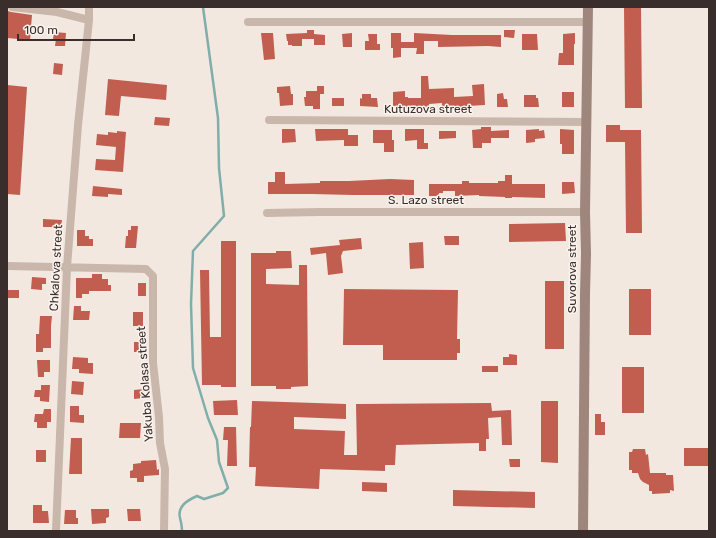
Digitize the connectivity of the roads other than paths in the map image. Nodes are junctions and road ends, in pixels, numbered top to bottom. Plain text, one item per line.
1 (12, 7) edge
2 (89, 7) edge
3 (588, 7) edge
4 (89, 20) junction
5 (248, 22) dead end
6 (588, 22) junction
7 (269, 120) dead end
8 (587, 122) junction
9 (585, 212) junction
10 (267, 213) dead end
11 (7, 266) edge
12 (67, 267) junction
13 (56, 531) edge
14 (164, 531) edge
15 (583, 531) edge

1 - 4 street
2 - 4 street, Chkalova street
3 - 6 main road, Suvorova street
4 - 12 street, Chkalova street
5 - 6 street
6 - 8 main road, Suvorova street
7 - 8 street, Kutuzova street
8 - 9 main road, Suvorova street
9 - 10 street, S. Lazo street
9 - 15 main road, Suvorova street
11 - 12 street, Yakuba Kolasa street
12 - 13 street, Chkalova street
12 - 14 street, Yakuba Kolasa street

